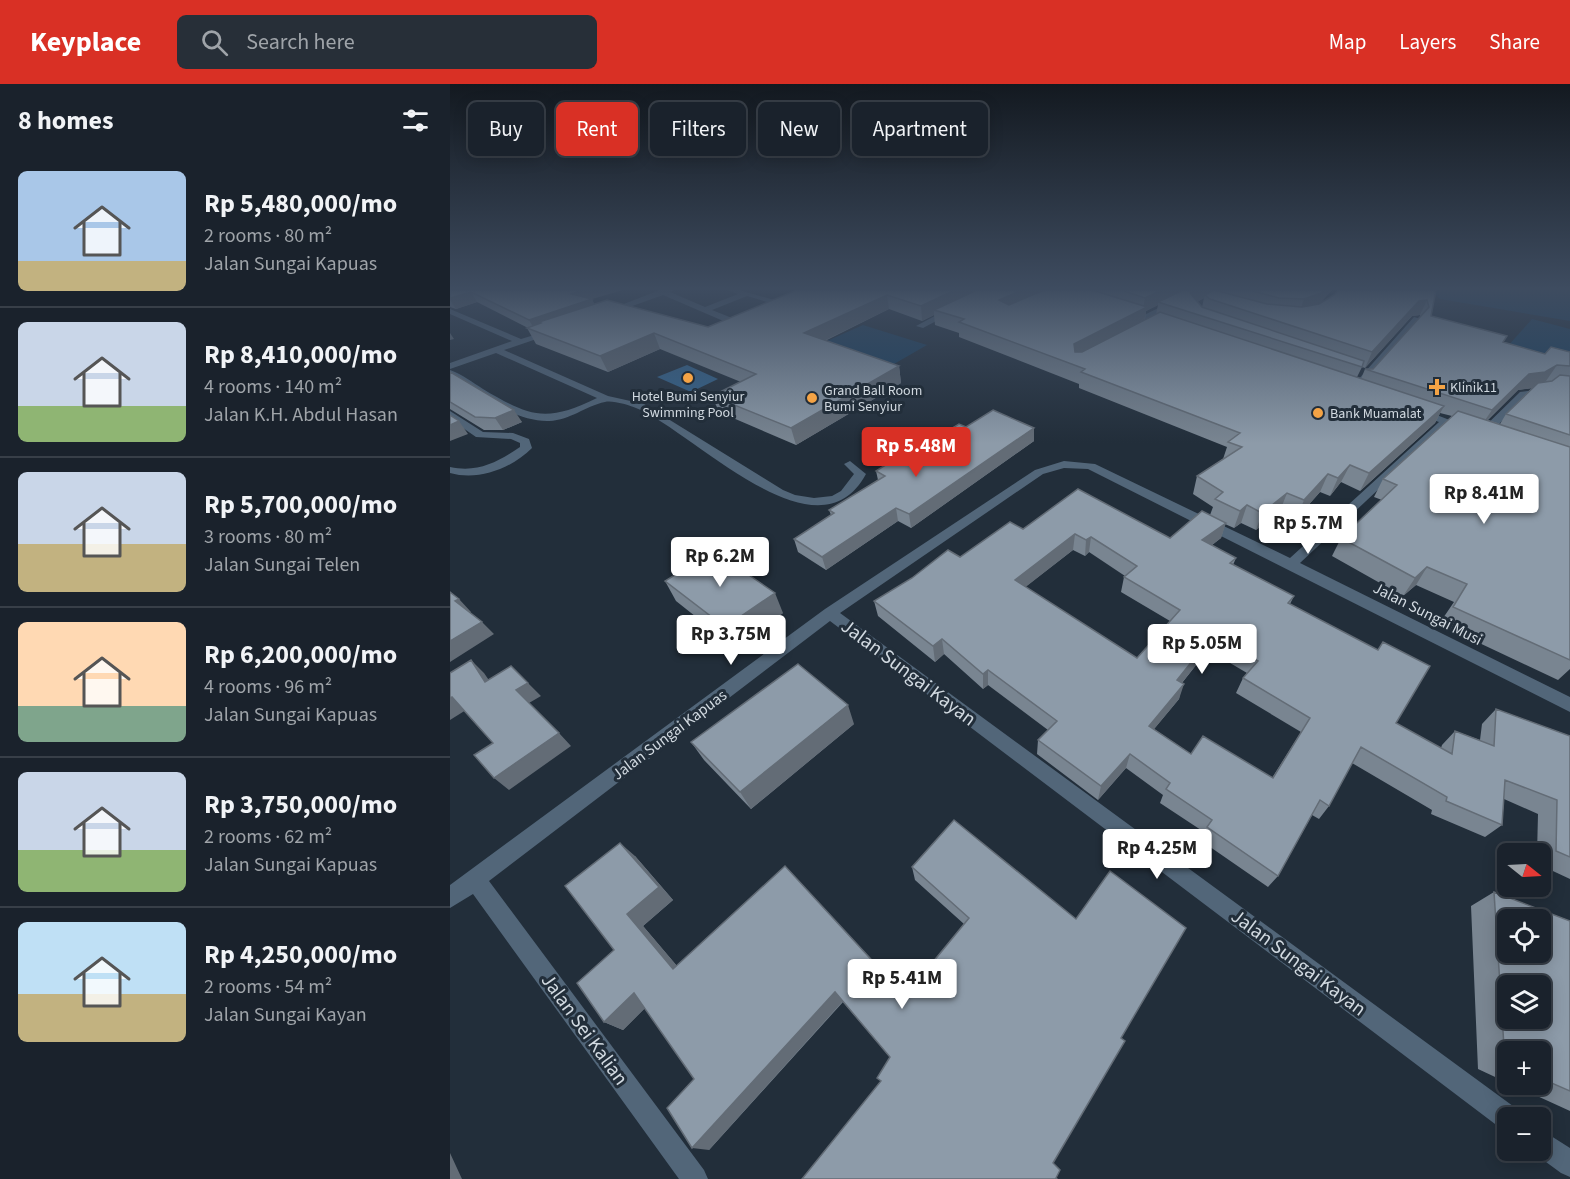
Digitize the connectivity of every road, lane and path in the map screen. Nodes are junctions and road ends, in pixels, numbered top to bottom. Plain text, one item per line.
1 (1398, 341) edge
2 (521, 342) edge
3 (496, 350) junction
4 (450, 366) edge
5 (1357, 371) edge
6 (450, 373) edge
7 (1368, 375) junction
8 (1570, 388) edge
9 (1363, 393) edge
10 (605, 398) junction
11 (1404, 407) edge
12 (450, 414) edge
13 (1446, 421) junction
14 (1484, 434) junction
15 (1494, 438) edge
16 (850, 464) dead end
17 (450, 470) edge
18 (1038, 472) joint
19 (1291, 564) junction
20 (830, 613) junction
21 (1570, 705) edge
22 (475, 880) junction
23 (450, 898) edge
24 (1497, 1110) edge
25 (1551, 1150) edge
26 (1570, 1164) edge
27 (695, 1179) edge

1 - 7 street
2 - 3 street
3 - 4 street
3 - 10 street
5 - 7 street
6 - 10 street
7 - 9 street
8 - 14 street
10 - 16 street
11 - 13 street
12 - 17 street
13 - 14 street
13 - 19 street
14 - 15 street
18 - 19 street, Jalan Sungai Musi
18 - 20 street, Jalan Sungai Kapuas
19 - 21 street, Jalan Sungai Musi
20 - 22 street, Jalan Sungai Kapuas
20 - 24 street, Jalan Sungai Kayan
22 - 23 street, Jalan Sungai Kapuas
22 - 27 street, Jalan Sei Kalian
25 - 26 street

